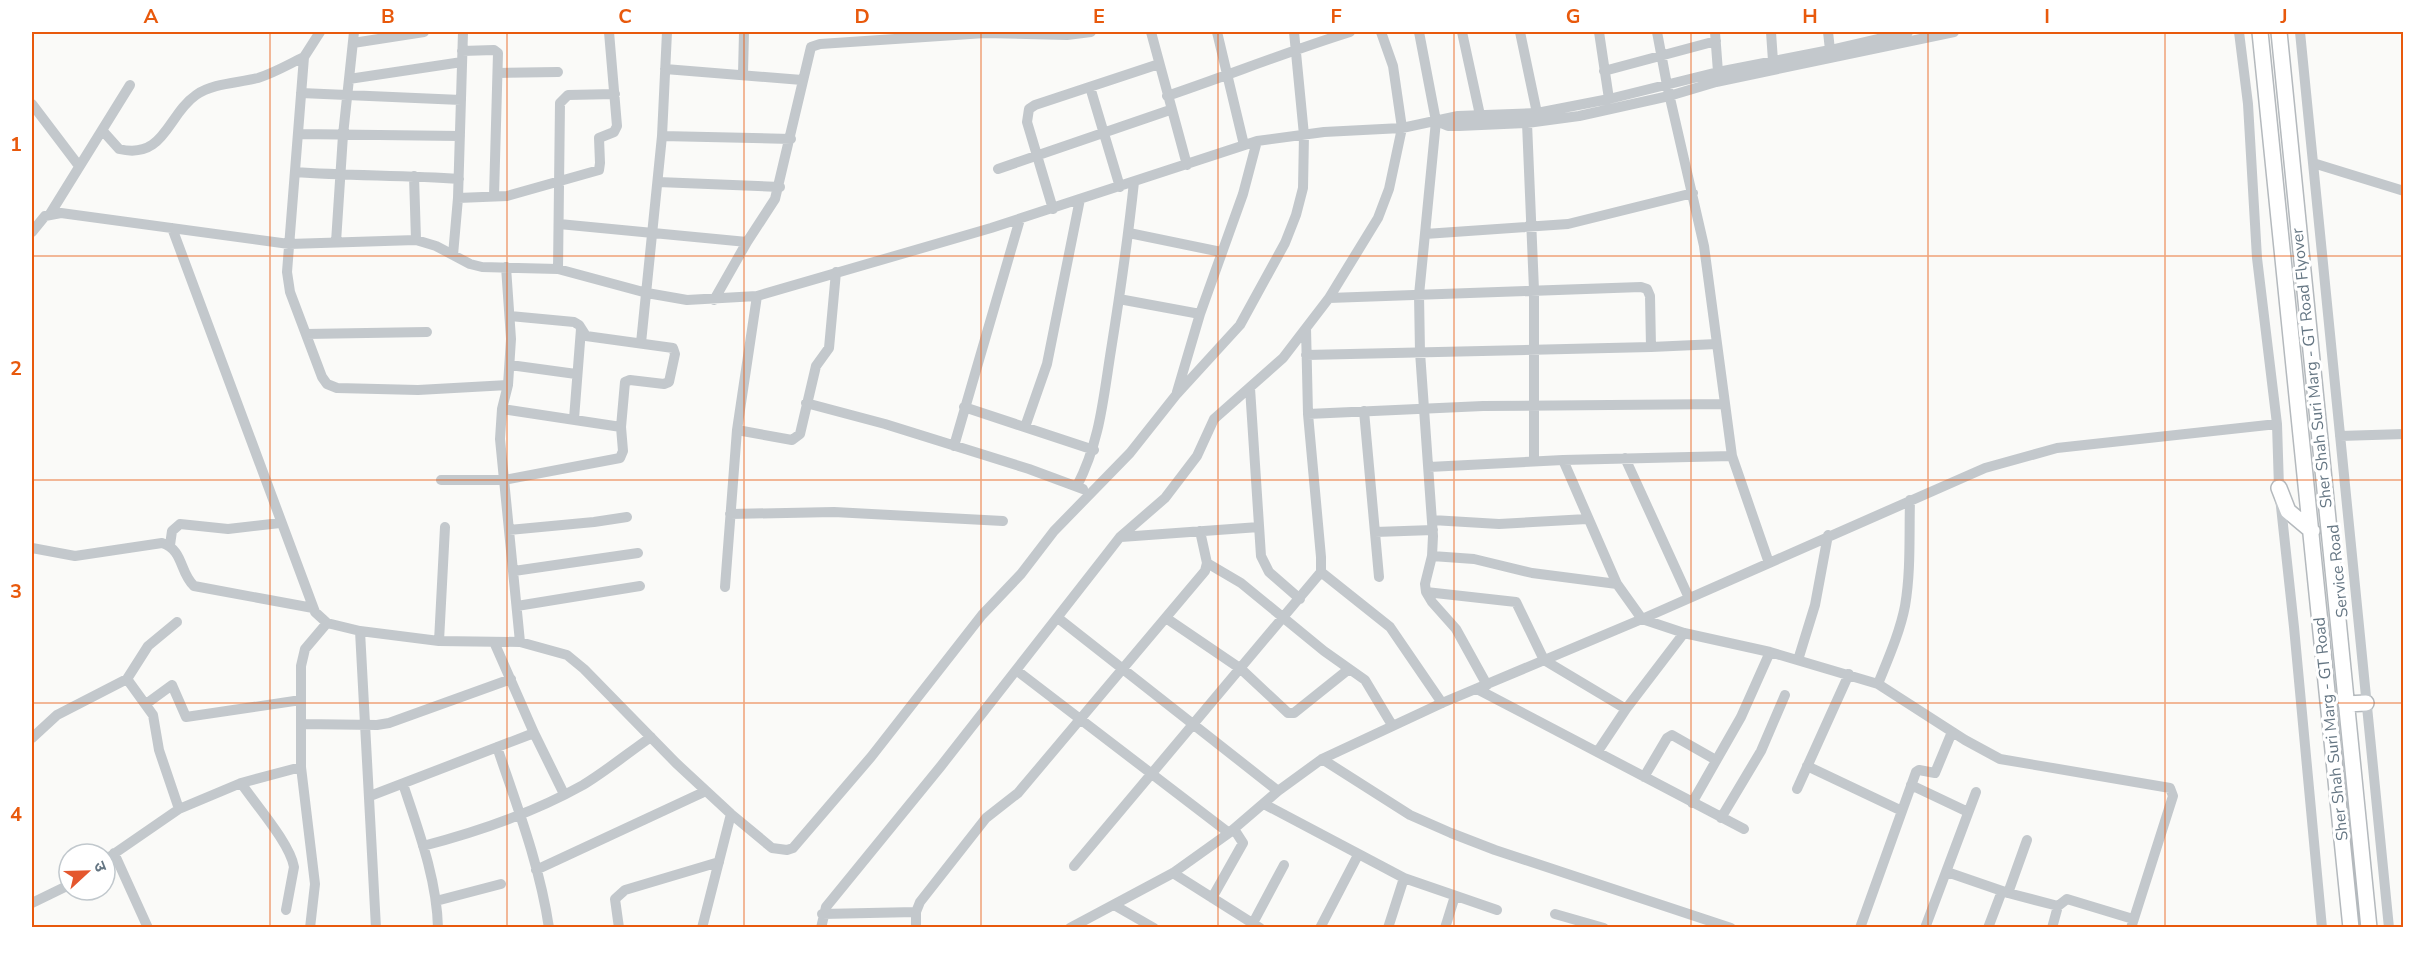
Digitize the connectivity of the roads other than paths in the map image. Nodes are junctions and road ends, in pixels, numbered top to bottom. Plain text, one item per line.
1 (320, 32) edge
2 (424, 32) edge
3 (463, 32) edge
4 (609, 32) edge
5 (667, 32) edge
6 (744, 32) edge
7 (843, 32) edge
8 (1091, 32) edge
9 (1151, 32) edge
10 (1217, 32) edge
11 (1294, 32) edge
12 (1350, 32) edge
13 (1382, 32) edge
14 (1419, 32) edge
15 (1462, 32) edge
16 (1520, 32) edge
17 (1599, 32) edge
18 (1657, 32) edge
19 (1771, 32) edge
20 (1828, 32) edge
21 (1908, 32) edge
22 (1954, 32) edge
23 (2239, 32) edge
24 (2260, 32) edge
25 (2279, 32) edge
26 (2300, 32) edge
27 (1716, 36) edge
28 (353, 37) edge
29 (844, 44) junction
30 (1296, 48) junction
31 (1830, 50) junction
32 (1661, 56) junction
33 (304, 57) junction
34 (462, 57) junction
35 (1773, 61) junction
36 (1159, 63) junction
37 (665, 69) junction
38 (1604, 71) junction
39 (558, 72) dead end
40 (1718, 72) junction
41 (499, 73) junction
42 (743, 74) junction
43 (1228, 75) junction
44 (349, 79) junction
45 (802, 81) junction
46 (130, 85) dead end
47 (1090, 87) junction
48 (1668, 90) junction
49 (301, 93) junction
50 (615, 94) junction
51 (348, 96) junction
52 (1167, 96) junction
53 (1609, 99) junction
54 (461, 100) junction
55 (32, 104) edge
56 (1170, 110) junction
57 (1537, 113) junction
58 (1480, 115) junction
59 (1436, 121) junction
60 (1527, 123) junction
61 (1402, 128) junction
62 (102, 130) junction
63 (1105, 133) junction
64 (298, 134) junction
65 (343, 135) junction
66 (1304, 135) junction
67 (460, 136) junction
68 (662, 136) junction
69 (791, 139) junction
70 (1257, 141) junction
71 (1244, 145) junction
72 (1036, 156) junction
73 (2313, 163) junction
74 (1187, 165) junction
75 (78, 166) junction
76 (998, 169) dead end
77 (295, 172) junction
78 (340, 176) junction
79 (414, 176) junction
80 (459, 179) junction
81 (559, 180) junction
82 (658, 182) junction
83 (1134, 182) junction
84 (780, 187) junction
85 (1120, 187) junction
86 (2403, 191) edge
87 (1693, 193) junction
88 (494, 196) junction
89 (458, 198) junction
90 (1080, 199) junction
91 (1053, 209) junction
92 (32, 210) edge
93 (45, 217) junction
94 (1020, 219) junction
95 (559, 224) junction
96 (172, 228) junction
97 (1533, 228) junction
98 (32, 232) edge
99 (1129, 233) junction
100 (652, 234) junction
101 (1425, 234) junction
102 (416, 240) junction
103 (336, 242) junction
104 (747, 242) junction
105 (289, 244) junction
106 (1221, 252) junction
107 (453, 255) junction
108 (506, 267) junction
109 (558, 269) junction
110 (836, 272) junction
111 (1534, 290) junction
112 (647, 293) junction
113 (757, 296) junction
114 (1419, 296) junction
115 (1329, 298) junction
116 (1119, 299) junction
117 (714, 300) junction
118 (1200, 314) junction
119 (510, 316) junction
120 (1306, 328) junction
121 (581, 329) junction
122 (427, 332) dead end
123 (306, 334) junction
124 (641, 343) junction
125 (1717, 344) junction
126 (1651, 347) junction
127 (1535, 350) junction
128 (1420, 352) junction
129 (1306, 355) junction
130 (510, 365) junction
131 (576, 374) junction
132 (508, 386) junction
133 (1250, 388) junction
134 (1176, 395) junction
135 (806, 403) junction
136 (1724, 404) junction
137 (1535, 406) junction
138 (964, 407) junction
139 (502, 409) junction
140 (1425, 409) junction
141 (1364, 411) junction
142 (1308, 414) junction
143 (574, 419) junction
144 (2277, 424) junction
145 (621, 427) junction
146 (1025, 427) junction
147 (737, 430) junction
148 (2403, 434) edge
149 (2340, 436) junction
150 (954, 446) junction
151 (1094, 450) junction
152 (1732, 456) junction
153 (1625, 458) junction
154 (1563, 460) junction
155 (1534, 462) junction
156 (1429, 467) junction
157 (441, 480) dead end
158 (504, 480) junction
159 (1077, 486) junction
160 (2279, 488) junction
161 (1091, 492) junction
162 (1910, 500) junction
163 (730, 514) junction
164 (627, 517) dead end
165 (1587, 519) junction
166 (1003, 521) dead end
167 (280, 523) junction
168 (1432, 525) junction
169 (445, 527) dead end
170 (1259, 527) junction
171 (509, 530) junction
172 (1200, 531) junction
173 (2312, 531) junction
174 (1375, 532) junction
175 (1828, 535) junction
176 (1120, 537) junction
177 (170, 546) junction
178 (32, 548) edge
179 (638, 553) dead end
180 (1432, 556) junction
181 (1207, 562) junction
182 (1769, 563) junction
183 (514, 571) junction
184 (1321, 572) junction
185 (1379, 577) dead end
186 (1617, 584) junction
187 (640, 586) dead end
188 (724, 587) dead end
189 (1426, 592) junction
190 (1689, 598) junction
191 (1300, 599) junction
192 (517, 606) junction
193 (313, 608) junction
194 (1058, 618) junction
195 (1166, 618) junction
196 (1283, 618) junction
197 (1642, 619) junction
198 (177, 622) dead end
199 (327, 623) junction
200 (360, 631) junction
201 (1684, 633) junction
202 (439, 641) junction
203 (494, 642) junction
204 (520, 642) junction
205 (1770, 652) junction
206 (1544, 660) junction
207 (1798, 660) junction
208 (1124, 668) junction
209 (1241, 669) junction
210 (1349, 669) junction
211 (1016, 670) junction
212 (1849, 674) junction
213 (127, 679) junction
214 (511, 679) junction
215 (1878, 684) junction
216 (1482, 687) junction
217 (1785, 695) dead end
218 (301, 700) junction
219 (1442, 703) junction
220 (2366, 703) junction
221 (146, 704) junction
222 (2346, 704) junction
223 (1626, 709) junction
224 (1079, 718) junction
225 (301, 724) junction
226 (364, 725) junction
227 (1192, 725) junction
228 (1392, 725) junction
229 (1952, 732) junction
230 (534, 733) junction
231 (651, 737) junction
232 (32, 738) edge
233 (497, 747) junction
234 (1598, 751) junction
235 (1322, 759) junction
236 (1716, 760) junction
237 (1807, 766) junction
238 (301, 767) junction
239 (1152, 775) junction
240 (1644, 777) junction
241 (241, 783) junction
242 (403, 783) junction
243 (1911, 785) junction
244 (1797, 789) dead end
245 (706, 791) junction
246 (1278, 791) junction
247 (1976, 792) dead end
248 (564, 794) junction
249 (370, 796) junction
250 (1692, 803) junction
251 (1264, 804) junction
252 (179, 809) junction
253 (1902, 811) junction
254 (1968, 812) junction
255 (520, 814) junction
256 (731, 814) junction
257 (1721, 818) junction
258 (1744, 830) dead end
259 (1232, 831) junction
260 (2027, 840) dead end
261 (423, 846) junction
262 (117, 852) edge
263 (1358, 855) junction
264 (719, 862) junction
265 (1284, 865) dead end
266 (1074, 866) dead end
267 (117, 870) edge
268 (536, 870) junction
269 (1947, 872) junction
270 (1173, 873) junction
271 (1404, 878) junction
272 (501, 885) dead end
273 (57, 891) edge
274 (2005, 892) junction
275 (1455, 896) junction
276 (1212, 898) junction
277 (436, 902) junction
278 (32, 903) edge
279 (1114, 905) junction
280 (2058, 906) junction
281 (286, 910) dead end
282 (1497, 910) dead end
283 (916, 912) junction
284 (822, 914) junction
285 (1555, 914) dead end
286 (2132, 923) edge
287 (1256, 925) edge
288 (148, 927) edge
289 (310, 927) edge
290 (376, 927) edge
291 (438, 927) edge
292 (549, 927) edge
293 (619, 927) edge
294 (702, 927) edge
295 (820, 927) edge
296 (916, 927) edge
297 (1070, 927) edge
298 (1154, 927) edge
299 (1320, 927) edge
300 (1388, 927) edge
301 (1445, 927) edge
302 (1604, 927) edge
303 (1731, 927) edge
304 (1860, 927) edge
305 (1925, 927) edge
306 (1988, 927) edge
307 (2052, 927) edge
308 (2322, 927) edge
309 (2351, 927) edge
310 (2369, 927) edge
311 (2389, 927) edge

1 - 33 street
2 - 28 street
3 - 34 street
4 - 50 street
5 - 37 street
6 - 42 street
7 - 29 street
8 - 29 street
9 - 36 street
10 - 43 street
11 - 30 street
12 - 30 street
13 - 61 street
14 - 59 street
15 - 58 street
16 - 57 street
17 - 38 street
18 - 32 street
19 - 35 street
20 - 31 street
21 - 31 street
22 - 48 street
23 - 144 street
24 - 173 highway, Sher Shah Suri Marg - GT Road Flyover
25 - 222 highway, Sher Shah Suri Marg - GT Road Flyover
26 - 73 street, Service Road
27 - 32 street
27 - 40 street
28 - 44 street
29 - 45 street
30 - 43 street
30 - 66 street
31 - 35 street
32 - 38 street
32 - 48 street
33 - 49 street
33 - 62 street
34 - 41 street
34 - 44 street
34 - 54 street
35 - 40 street
36 - 47 street
36 - 52 street
37 - 42 street
37 - 68 street
38 - 53 street
39 - 41 street
40 - 48 street
41 - 88 street
42 - 45 street
43 - 52 street
43 - 71 street
44 - 51 street
45 - 69 street
46 - 62 street
47 - 63 street
47 - 72 street
48 - 53 street
48 - 60 street
48 - 87 street
49 - 51 street
49 - 64 street
50 - 81 street
50 - 81 street
51 - 54 street
51 - 65 street
52 - 56 street
53 - 57 street
54 - 67 street
55 - 75 street
56 - 63 street
56 - 74 street
57 - 58 street
58 - 59 street
59 - 60 street
59 - 61 street
59 - 101 street
60 - 97 street
61 - 66 street
61 - 115 street
62 - 75 street
63 - 72 street
63 - 85 street
64 - 65 street
64 - 77 street
65 - 67 street
65 - 78 street
66 - 70 street
66 - 134 street
67 - 80 street
68 - 69 street
68 - 82 street
69 - 84 street
70 - 71 street
70 - 106 street
71 - 74 street
72 - 76 street
72 - 91 street
73 - 86 street
73 - 149 street, Service Road
74 - 83 street
75 - 93 street
77 - 78 street
77 - 105 street
78 - 79 street
78 - 103 street
79 - 80 street
79 - 102 street
80 - 89 street
81 - 88 street
81 - 95 street
82 - 84 street
82 - 100 street
83 - 85 street
83 - 99 street
84 - 104 street
85 - 90 street
87 - 97 street
87 - 125 street
88 - 89 street
89 - 107 street
90 - 91 street
90 - 146 street
91 - 94 street
92 - 93 street
93 - 96 street
93 - 98 street
94 - 110 street
94 - 138 street
95 - 100 street
95 - 109 street
96 - 105 street
96 - 167 street
97 - 101 street
97 - 111 street
99 - 106 street
99 - 116 street
100 - 104 street
100 - 112 street
101 - 114 street
102 - 103 street
102 - 107 street
103 - 105 street
104 - 117 street
105 - 123 street
106 - 118 street
107 - 108 street
108 - 109 street
108 - 119 street
109 - 112 street
110 - 113 street
110 - 135 street
111 - 114 street
111 - 126 street
111 - 127 street
112 - 117 street
112 - 124 street
113 - 117 street
113 - 147 street
114 - 115 street
114 - 128 street
115 - 120 street
116 - 118 street
116 - 151 street
118 - 134 street
119 - 121 street
119 - 130 street
120 - 129 street
120 - 133 street
121 - 124 street
121 - 131 street
122 - 123 street
123 - 132 street
124 - 145 street
125 - 126 street
125 - 136 street
126 - 127 street
127 - 128 street
127 - 137 street
128 - 129 street
128 - 140 street
129 - 142 street
130 - 131 street
130 - 132 street
131 - 143 street
132 - 139 street
133 - 170 street
133 - 176 street
134 - 161 street
135 - 147 street
135 - 150 street
136 - 137 street
136 - 152 street
137 - 140 street
137 - 155 street
138 - 146 street
138 - 150 street
139 - 143 street
139 - 158 street
140 - 141 street
140 - 156 street
141 - 142 street
141 - 174 street
142 - 184 street
143 - 145 street
144 - 160 street
144 - 162 street
145 - 158 street
146 - 151 street
147 - 163 street
148 - 149 street
149 - 220 street, Service Road
150 - 159 street
151 - 159 street
152 - 153 street
152 - 182 street
153 - 154 street
153 - 190 street
154 - 155 street
154 - 165 street
155 - 156 street
156 - 168 street
157 - 158 street
158 - 171 street
159 - 161 street
160 - 173 highway
160 - 308 street
161 - 256 street
162 - 175 street
162 - 215 street
163 - 166 street
163 - 188 street
164 - 171 street
165 - 168 street
165 - 186 street
167 - 177 street
167 - 193 street
168 - 174 street
168 - 180 street
169 - 202 street
170 - 172 street
170 - 191 street
171 - 183 street
172 - 176 street
172 - 181 street
173 - 309 highway, Sher Shah Suri Marg - GT Road
174 - 185 street
175 - 182 street
175 - 207 street
176 - 194 street
177 - 178 street
177 - 193 street
179 - 183 street
180 - 186 street
180 - 189 street
181 - 195 street
181 - 196 street
182 - 190 street
183 - 192 street
184 - 191 street
184 - 219 street
186 - 197 street
187 - 192 street
189 - 206 street
189 - 216 street
190 - 197 street
191 - 196 street
192 - 204 street
193 - 199 street
194 - 208 street
194 - 211 street
195 - 208 street
195 - 209 street
196 - 209 street
196 - 210 street
197 - 201 street
197 - 206 street
198 - 213 street
199 - 200 street
199 - 218 street
200 - 202 street
200 - 226 street
201 - 205 street
201 - 223 street
202 - 203 street
203 - 204 street
203 - 214 street
204 - 231 street
205 - 207 street
205 - 236 street
206 - 216 street
206 - 223 street
207 - 212 street
208 - 224 street
208 - 227 street
209 - 210 street
209 - 227 street
210 - 228 street
211 - 224 street
211 - 284 street
212 - 215 street
212 - 237 street
213 - 221 street
213 - 232 street
214 - 226 street
214 - 230 street
215 - 229 street
216 - 219 street
216 - 234 street
217 - 257 street
218 - 221 street
218 - 225 street
219 - 228 street
220 - 222 highway
220 - 311 street, Service Road
221 - 252 street
222 - 310 highway, Sher Shah Suri Marg - GT Road
223 - 234 street
224 - 239 street
224 - 283 street
225 - 226 street
225 - 238 street
226 - 249 street
227 - 239 street
227 - 246 street
228 - 235 street
229 - 243 street
229 - 286 street
230 - 233 street
230 - 248 street
231 - 245 street
231 - 248 street
233 - 242 street
233 - 255 street
234 - 240 street
235 - 246 street
235 - 303 street
236 - 240 street
236 - 250 street
237 - 244 street
237 - 253 street
238 - 241 street
238 - 289 street
239 - 259 street
239 - 266 street
240 - 250 street
241 - 252 street
241 - 281 street
242 - 249 street
242 - 261 street
243 - 253 street
243 - 254 street
245 - 256 street
245 - 268 street
246 - 251 street
247 - 254 street
248 - 255 street
249 - 290 street
250 - 257 street
251 - 259 street
251 - 263 street
252 - 262 street
253 - 304 street
254 - 269 street
255 - 261 street
255 - 268 street
256 - 264 street
257 - 258 street
259 - 270 street
259 - 276 street
260 - 274 street
261 - 277 street
263 - 271 street
263 - 299 street
264 - 293 street
264 - 294 street
265 - 287 street
267 - 288 street
268 - 292 street
269 - 274 street
269 - 305 street
270 - 276 street
270 - 279 street
271 - 275 street
271 - 300 street
272 - 277 street
273 - 278 street
274 - 280 street
274 - 306 street
275 - 282 street
275 - 301 street
276 - 287 street
277 - 291 street
279 - 297 street
279 - 298 street
280 - 286 street
280 - 307 street
283 - 284 street
283 - 296 street
284 - 295 street
285 - 302 street

